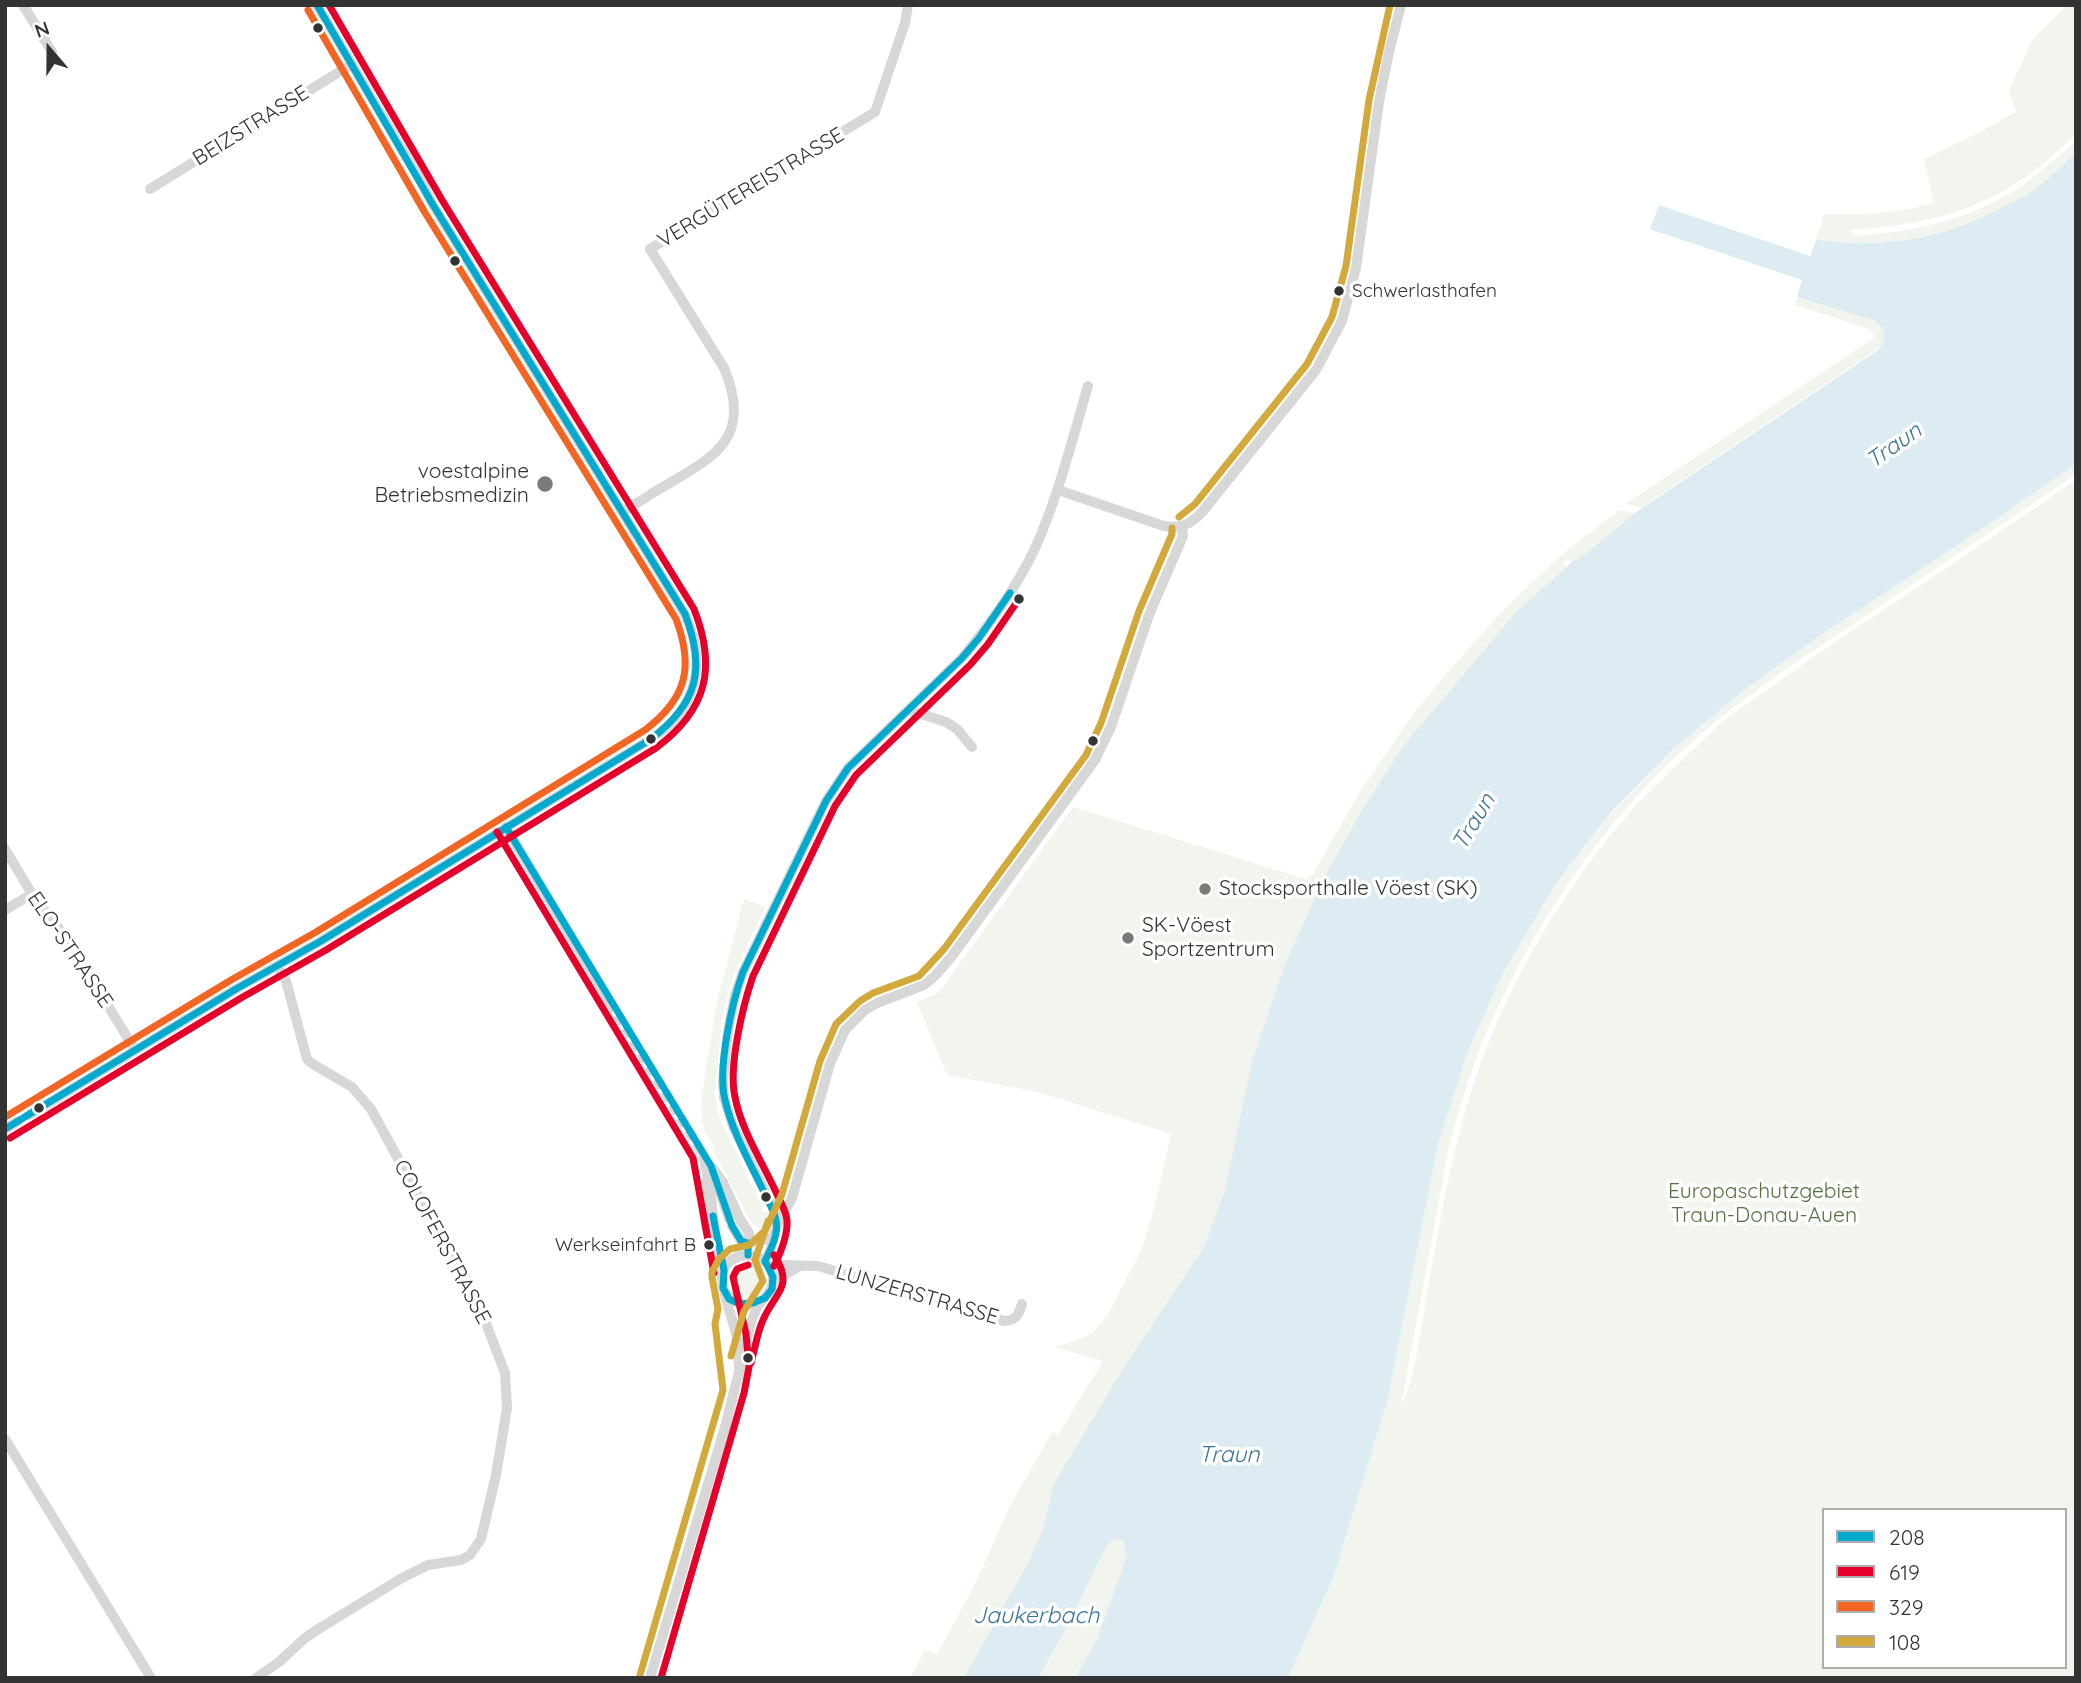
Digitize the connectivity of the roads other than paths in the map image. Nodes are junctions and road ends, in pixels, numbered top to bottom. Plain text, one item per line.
1 (23, 5) edge
2 (317, 5) edge
3 (908, 5) edge
4 (1401, 5) edge
5 (52, 52) dead end
6 (352, 64) junction
7 (150, 188) dead end
8 (1088, 386) dead end
9 (1058, 490) junction
10 (622, 512) junction
11 (1182, 527) junction
12 (909, 710) junction
13 (972, 747) dead end
14 (506, 827) junction
15 (5, 849) edge
16 (32, 894) junction
17 (5, 910) edge
18 (277, 966) junction
19 (610, 1002) tunnel mouth
20 (135, 1050) junction
21 (29, 1115) dead end
22 (18, 1121) dead end
23 (5, 1129) edge
24 (709, 1170) junction
25 (777, 1226) junction
26 (748, 1243) junction
27 (772, 1244) junction
28 (752, 1255) junction
29 (720, 1256) junction
30 (767, 1264) junction
31 (781, 1265) junction
32 (803, 1265) junction
33 (724, 1270) junction
34 (773, 1282) junction
35 (727, 1294) junction
36 (762, 1301) junction
37 (1022, 1304) dead end
38 (739, 1367) junction
39 (5, 1439) edge
40 (151, 1678) edge
41 (257, 1678) edge
42 (650, 1678) edge

1 - 5 street
2 - 6 street
3 - 10 street, VERGÜTEREISTRASSE
4 - 11 street
6 - 7 street, BEIZSTRASSE
6 - 10 street
8 - 9 street
9 - 11 street
9 - 12 street
10 - 14 street
11 - 25 street
12 - 13 street
12 - 25 street
14 - 18 street
14 - 19 street
15 - 16 street, ELO-STRASSE
16 - 17 street
16 - 20 street, ELO-STRASSE
18 - 20 street
18 - 41 street, COLOFERSTRASSE
20 - 21 street
22 - 23 street
24 - 26 street
24 - 26 street
24 - 29 street
24 - 29 street
25 - 27 street
26 - 27 street
26 - 28 street
27 - 28 street
27 - 30 street
27 - 31 street
28 - 30 street
28 - 33 street
29 - 33 street
30 - 31 street, LUNZERSTRASSE
30 - 34 street
31 - 32 street, LUNZERSTRASSE
32 - 34 street
32 - 37 street, LUNZERSTRASSE
33 - 35 street
34 - 36 street
35 - 36 street
35 - 38 street
36 - 38 street
38 - 42 street
39 - 40 street

